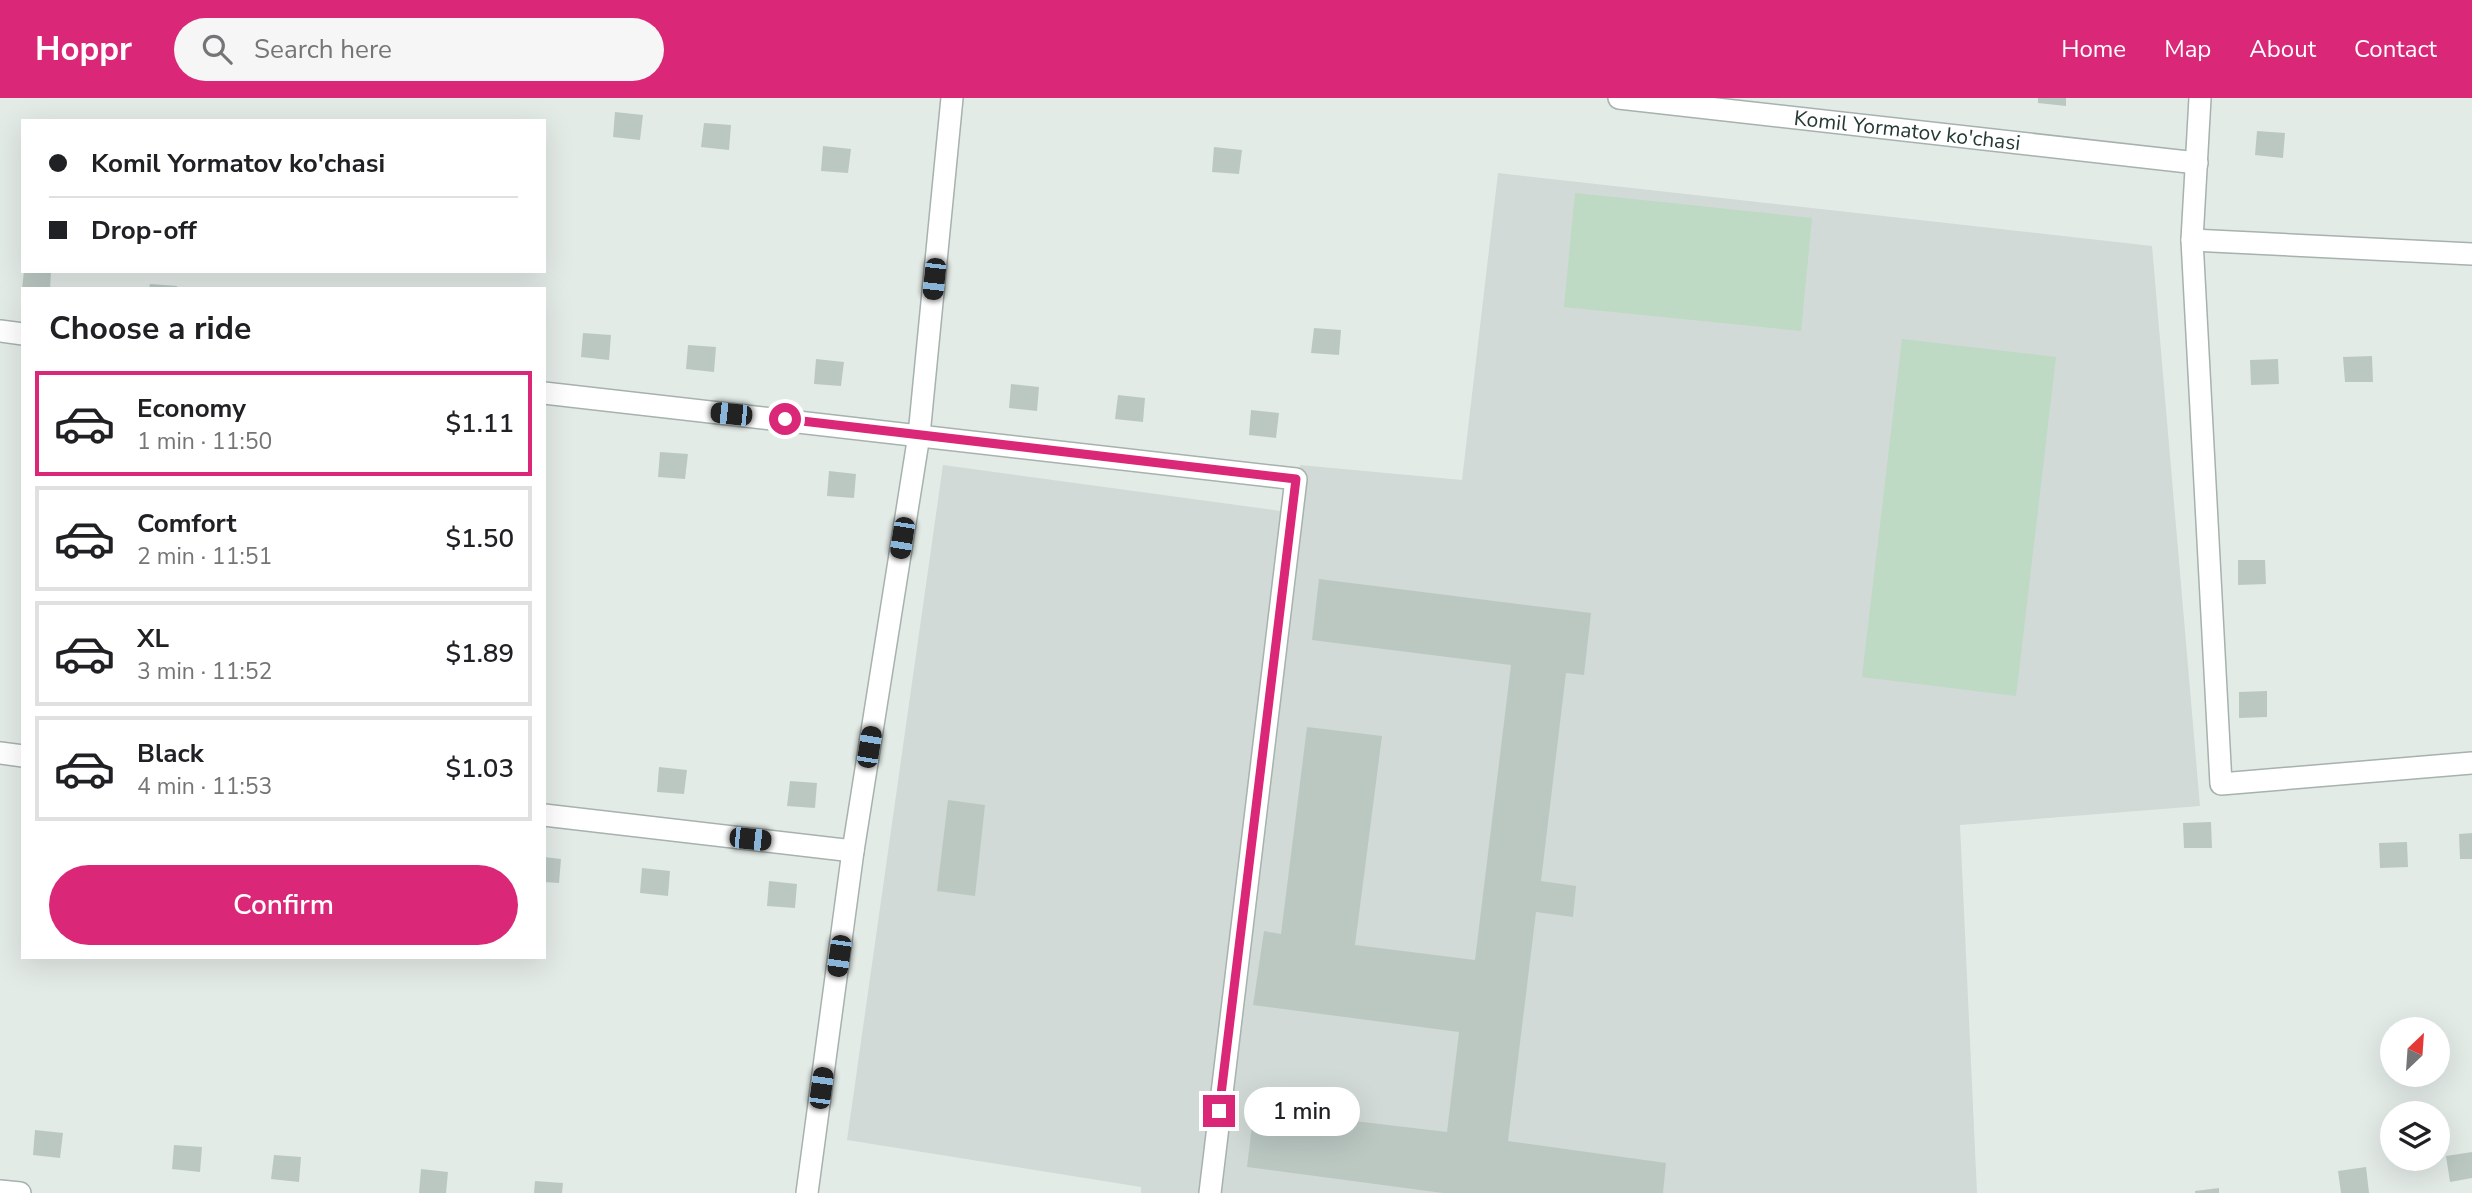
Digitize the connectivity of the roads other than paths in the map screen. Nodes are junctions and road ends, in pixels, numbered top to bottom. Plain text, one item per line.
1 (952, 98) edge
2 (1619, 98) edge
3 (2200, 98) edge
4 (2197, 163) junction
5 (2192, 240) junction
6 (2472, 254) edge
7 (0, 331) edge
8 (21, 334) edge
9 (546, 393) edge
10 (919, 435) junction
11 (0, 754) edge
12 (21, 756) edge
13 (2472, 763) edge
14 (546, 816) edge
15 (853, 851) junction
16 (0, 1191) edge
17 (20, 1193) edge
18 (807, 1193) edge
19 (1210, 1193) edge

1 - 10 street
2 - 4 street, Komil Yormatov ko'chasi
3 - 4 street
4 - 5 street
5 - 6 street
5 - 13 street
7 - 8 street
9 - 10 street
10 - 15 street
10 - 19 street
11 - 12 street
14 - 15 street
15 - 18 street
16 - 17 street

